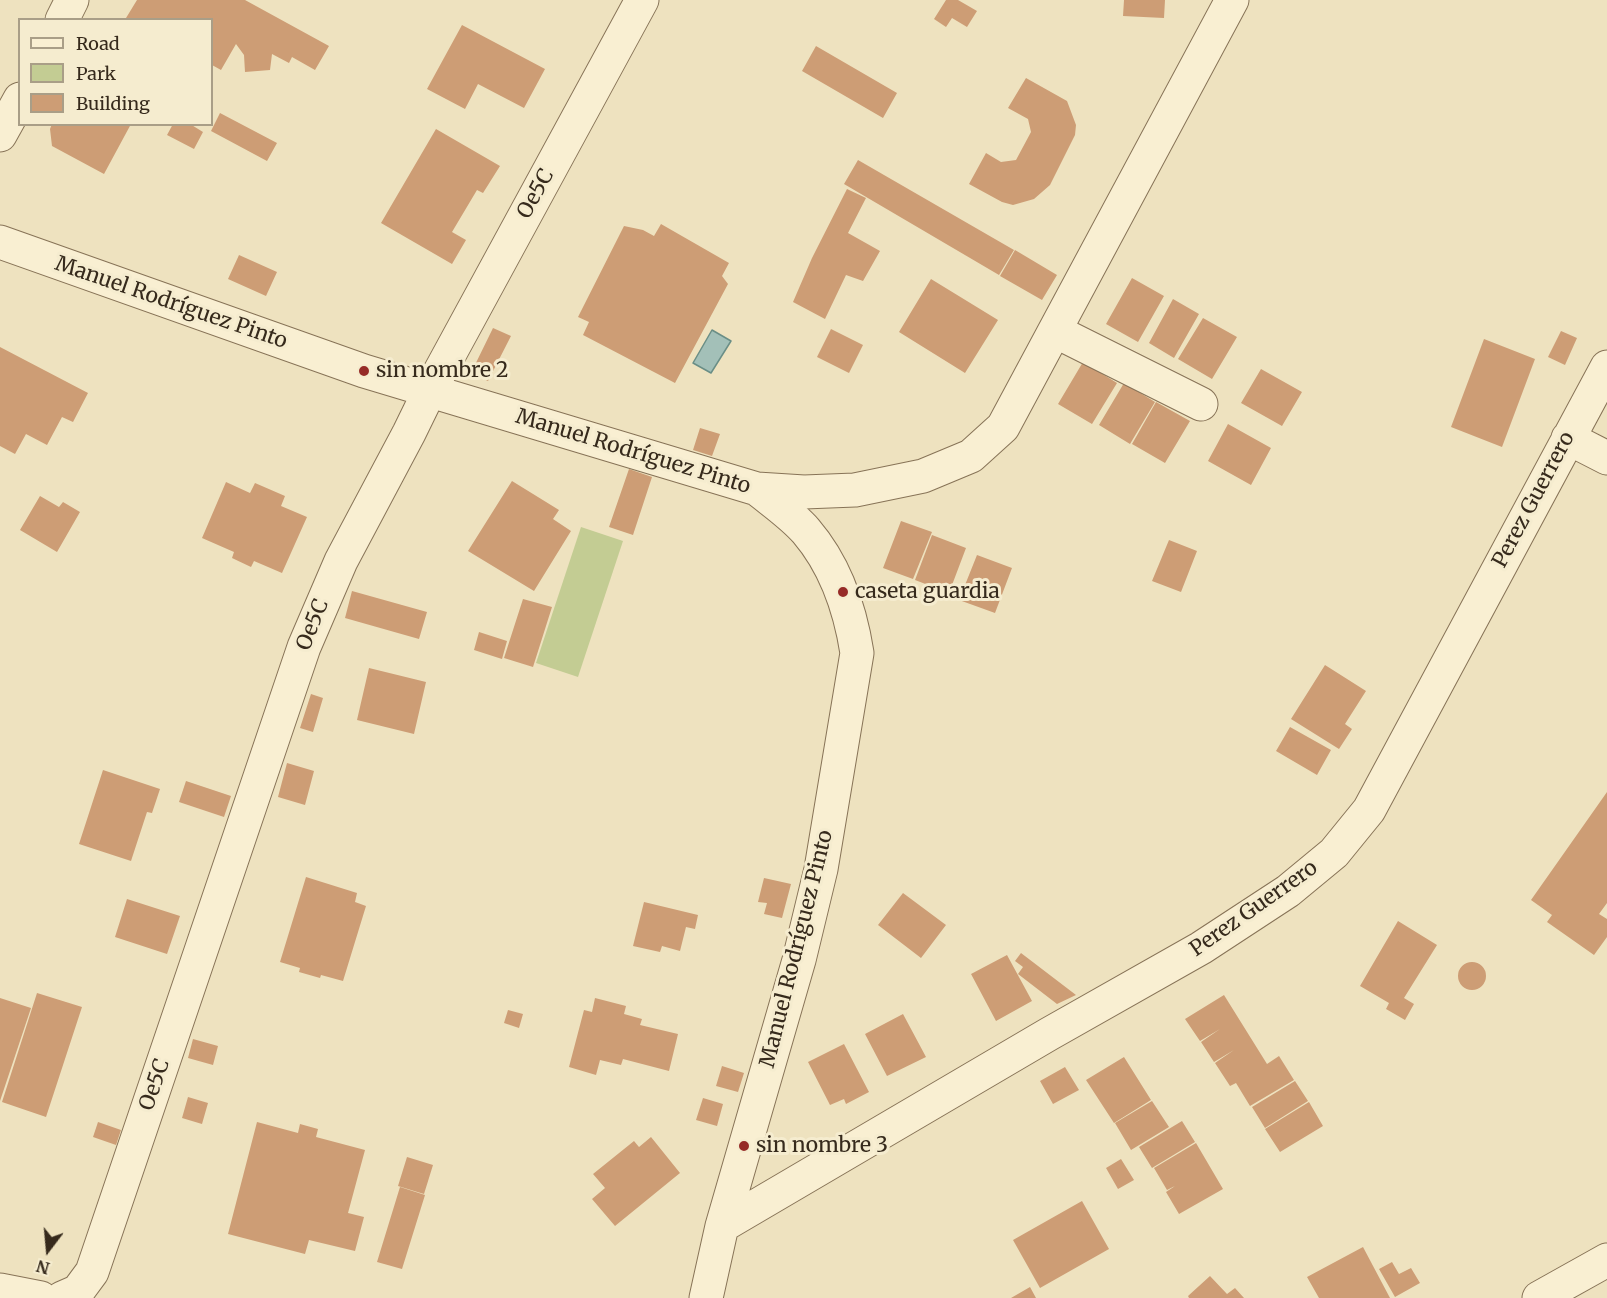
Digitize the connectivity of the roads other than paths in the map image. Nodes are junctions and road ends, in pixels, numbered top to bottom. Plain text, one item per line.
1 (72, 0) edge
2 (642, 0) edge
3 (1232, 0) edge
4 (63, 18) edge
5 (18, 103) edge
6 (0, 135) edge
7 (0, 242) edge
8 (1055, 331) junction
9 (1607, 367) edge
10 (430, 390) junction
11 (1201, 404) dead end
12 (1568, 438) junction
13 (1607, 458) edge
14 (757, 489) junction
15 (722, 1226) junction
16 (1607, 1260) edge
17 (0, 1290) edge
18 (70, 1294) edge
19 (41, 1298) edge
20 (706, 1298) edge
21 (1539, 1298) edge

1 - 4 street
2 - 10 street, Oe5C
3 - 8 street
5 - 6 street
7 - 10 street, Manuel Rodríguez Pinto
8 - 11 street
8 - 14 street
9 - 12 street, Perez Guerrero
10 - 14 street, Manuel Rodríguez Pinto
10 - 18 street, Oe5C
12 - 13 street
12 - 15 street, Perez Guerrero
14 - 15 street, Manuel Rodríguez Pinto
15 - 20 street, Manuel Rodríguez Pinto
16 - 21 street
17 - 19 street

